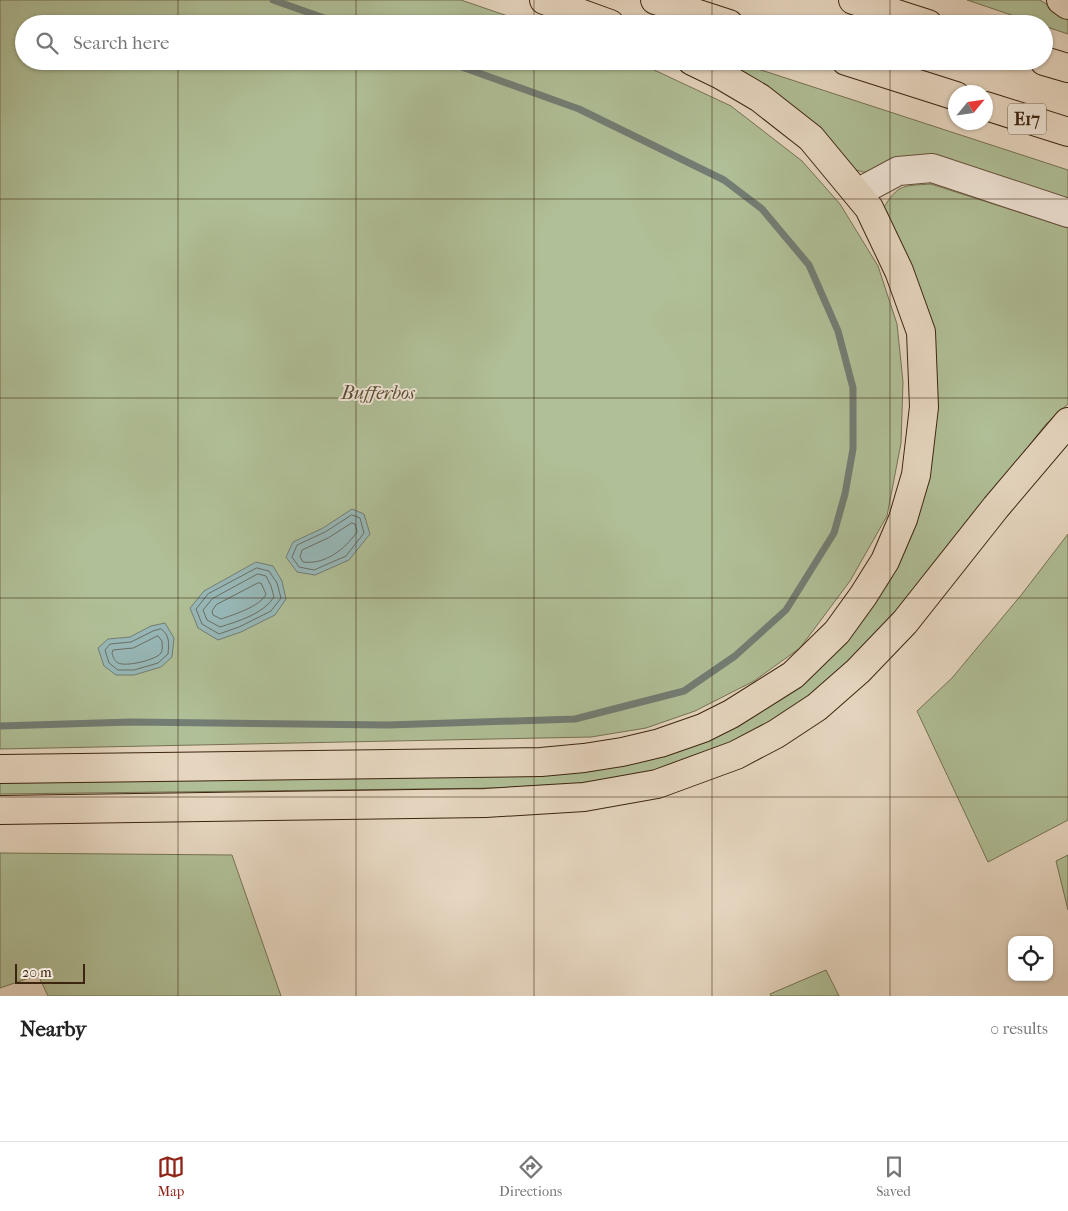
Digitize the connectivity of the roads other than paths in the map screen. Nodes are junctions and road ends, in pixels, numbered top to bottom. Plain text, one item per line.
1 (544, 0) edge
2 (655, 0) edge
3 (853, 0) edge
4 (1060, 0) edge
5 (1068, 5) edge
6 (585, 15) edge
7 (701, 15) edge
8 (900, 15) edge
9 (1053, 63) edge
10 (1068, 68) edge
11 (711, 70) edge
12 (874, 70) edge
13 (948, 93) edge
14 (993, 108) edge
15 (1068, 132) edge
16 (857, 193) junction
17 (1068, 213) edge
18 (1068, 422) edge
19 (0, 769) edge
20 (1, 810) edge

1 - 6 highway
2 - 7 highway
3 - 8 highway
4 - 5 highway
9 - 10 highway
11 - 16 highway
12 - 13 highway
14 - 15 highway, E17
16 - 17 lane
16 - 19 highway
18 - 20 highway

